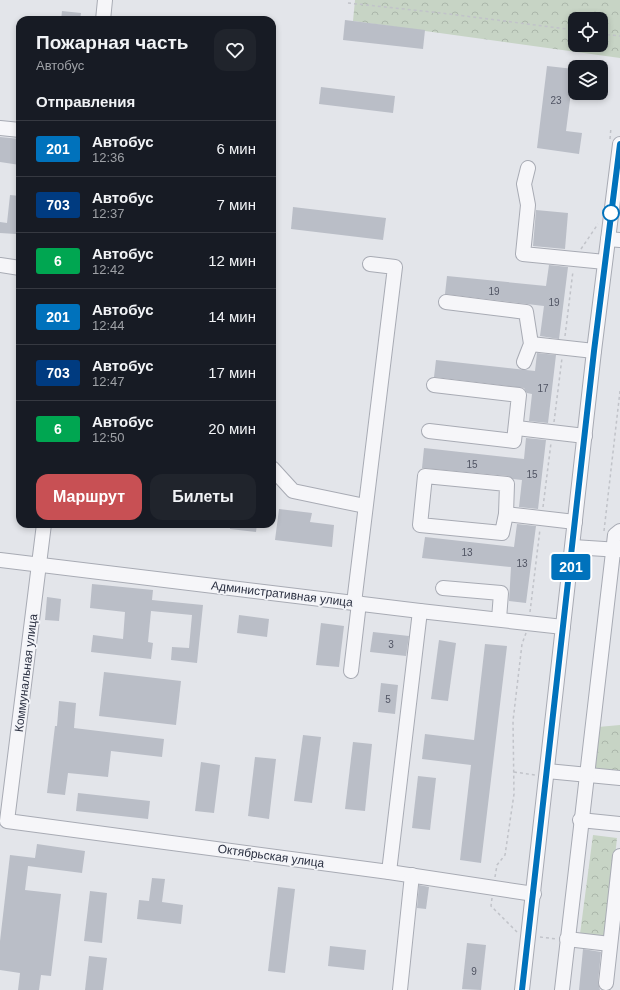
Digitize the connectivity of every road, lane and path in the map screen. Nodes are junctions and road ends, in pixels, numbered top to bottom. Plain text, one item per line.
1 (105, 0) edge
2 (348, 3) dead end
3 (103, 16) edge
4 (568, 29) edge
5 (608, 35) edge
6 (620, 36) edge
7 (611, 127) dead end
8 (0, 128) edge
9 (16, 130) edge
10 (615, 143) edge
11 (528, 168) dead end
12 (600, 221) dead end
13 (614, 239) edge
14 (574, 259) junction
15 (605, 262) junction
16 (370, 264) dead end
17 (0, 266) edge
18 (16, 268) edge
19 (446, 302) dead end
20 (531, 344) junction
21 (563, 347) junction
22 (594, 351) junction
23 (524, 362) dead end
24 (434, 385) dead end
25 (517, 428) junction
26 (429, 431) dead end
27 (552, 432) junction
28 (585, 436) junction
29 (276, 472) edge
30 (365, 506) junction
31 (506, 514) junction
32 (542, 518) junction
33 (575, 522) junction
34 (44, 528) edge
35 (620, 531) edge
36 (573, 546) junction
37 (617, 550) edge
38 (0, 560) edge
39 (39, 564) junction
40 (443, 588) dead end
41 (356, 603) junction
42 (420, 611) junction
43 (499, 619) junction
44 (529, 622) junction
45 (563, 627) junction
46 (351, 671) dead end
47 (548, 771) junction
48 (586, 775) junction
49 (620, 778) edge
50 (580, 820) junction
51 (7, 821) joint
52 (620, 824) edge
53 (620, 856) edge
54 (389, 872) junction
55 (412, 875) junction
56 (494, 888) junction
57 (534, 894) junction
58 (528, 935) junction
59 (563, 939) junction
60 (610, 944) junction
61 (606, 983) dead end
62 (400, 990) edge
63 (522, 990) edge
64 (562, 990) edge

1 - 3 street
2 - 4 path
5 - 6 path
7 - 10 path
8 - 9 street
10 - 13 street
11 - 14 street
12 - 14 path
13 - 15 street
14 - 15 street
14 - 21 path
15 - 22 street
16 - 30 street
17 - 18 street
19 - 20 street
20 - 21 street
20 - 23 street
21 - 22 street
21 - 27 path
22 - 28 street
24 - 25 street
25 - 26 street
25 - 27 street
27 - 28 street
27 - 32 path
28 - 33 street
29 - 30 street
30 - 41 street
31 - 31 street
31 - 32 street
32 - 33 street
32 - 44 path
33 - 36 street
34 - 39 street, Коммунальная улица
35 - 37 street
36 - 37 street
36 - 45 street
37 - 48 street
38 - 39 street, Административная улица
39 - 41 street, Административная улица
39 - 51 street, Коммунальная улица
40 - 43 street
41 - 42 street, Административная улица
41 - 46 street
42 - 43 street, Административная улица
42 - 54 street
43 - 44 street, Административная улица
44 - 45 street, Административная улица
44 - 56 path
45 - 47 street
47 - 48 street
47 - 57 street
48 - 49 street
48 - 50 street
50 - 52 street
50 - 59 street
51 - 54 street, Октябрьская улица
53 - 60 street
54 - 55 street, Октябрьская улица
55 - 56 street, Октябрьская улица
55 - 62 street
56 - 57 street, Октябрьская улица
56 - 58 path
57 - 58 street
58 - 59 path
58 - 63 street
59 - 60 street
59 - 64 street
60 - 61 street

